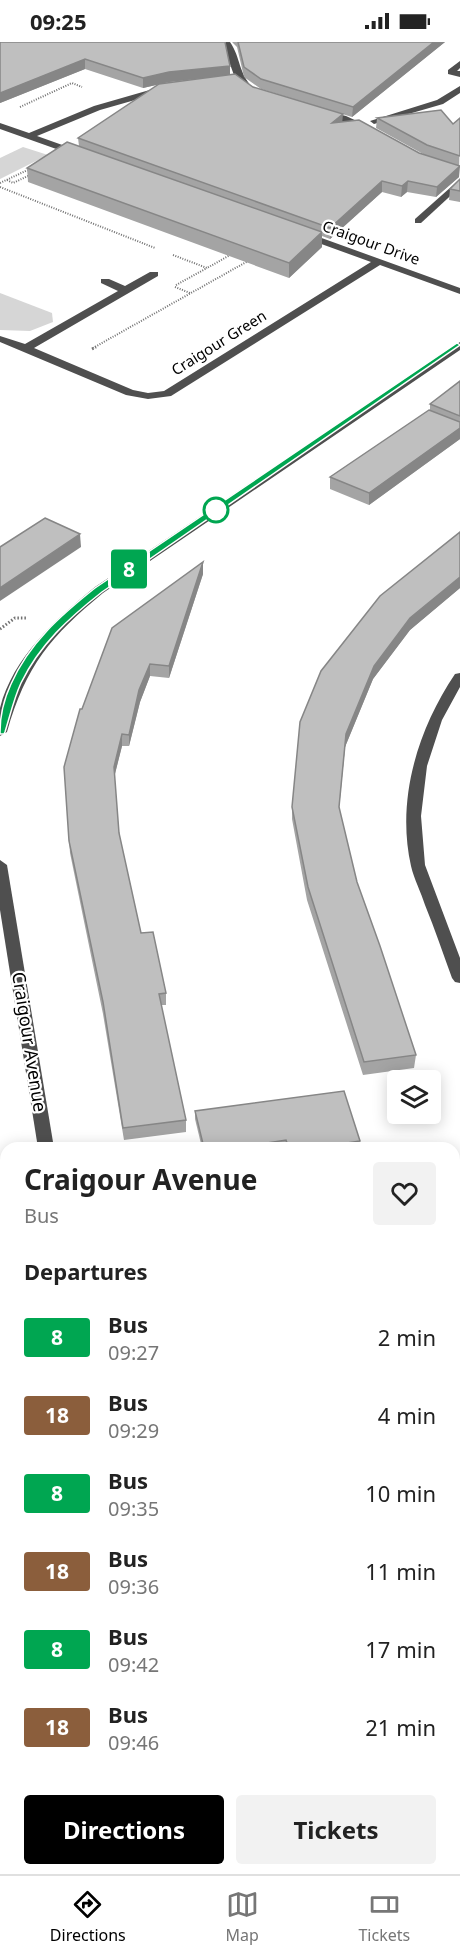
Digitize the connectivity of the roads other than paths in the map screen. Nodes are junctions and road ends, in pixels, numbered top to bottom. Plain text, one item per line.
1 (226, 42) edge
2 (460, 64) edge
3 (460, 74) edge
4 (179, 86) edge
5 (460, 89) edge
6 (257, 93) edge
7 (312, 111) edge
8 (361, 125) junction
9 (0, 126) edge
10 (30, 136) junction
11 (381, 136) edge
12 (89, 157) edge
13 (460, 182) edge
14 (418, 221) dead end
15 (296, 232) edge
16 (378, 262) junction
17 (154, 274) dead end
18 (105, 281) dead end
19 (125, 290) junction
20 (460, 291) edge
21 (0, 339) edge
22 (460, 345) edge
23 (27, 348) junction
24 (460, 677) edge
25 (0, 732) edge
26 (0, 865) edge
27 (460, 978) edge
28 (45, 1142) edge

1 - 6 street
2 - 3 street
4 - 10 street
5 - 8 street
7 - 8 street
8 - 11 street
9 - 10 street
10 - 12 street
13 - 14 street
15 - 16 street, Craigour Drive
16 - 20 street, Craigour Drive
16 - 23 street, Craigour Green
17 - 19 street
18 - 19 street
19 - 23 street
21 - 23 street, Craigour Green
22 - 25 street
24 - 27 street
26 - 28 street, Craigour Avenue

